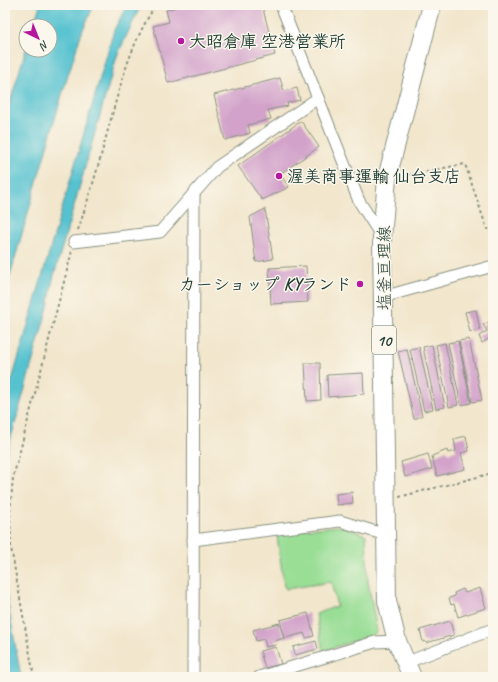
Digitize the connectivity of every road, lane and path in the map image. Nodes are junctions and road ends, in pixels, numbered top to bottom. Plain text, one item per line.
1 (156, 5) edge
2 (281, 5) edge
3 (432, 5) edge
4 (318, 98) junction
5 (387, 178) junction
6 (194, 193) junction
7 (493, 229) edge
8 (382, 238) junction
9 (74, 242) junction
10 (493, 266) edge
11 (383, 298) junction
12 (493, 473) edge
13 (386, 500) junction
14 (386, 535) junction
15 (193, 540) junction
16 (493, 629) edge
17 (397, 641) junction
18 (408, 670) edge
19 (34, 677) edge
20 (193, 677) edge
21 (259, 677) edge

1 - 9 path
2 - 4 street
3 - 5 main road, 塩釜亘理線 / 10
4 - 6 street
4 - 8 street
5 - 7 path
5 - 8 main road, 塩釜亘理線 / 10
6 - 9 street
6 - 15 street
8 - 11 main road, 塩釜亘理線 / 10
9 - 19 path
10 - 11 street
11 - 13 main road, 塩釜亘理線 / 10
12 - 13 path
13 - 14 main road, 塩釜亘理線 / 10
14 - 15 street
14 - 17 main road, 塩釜亘理線 / 10
15 - 20 street
16 - 18 street
17 - 18 main road, 塩釜亘理線 / 10
17 - 21 street

